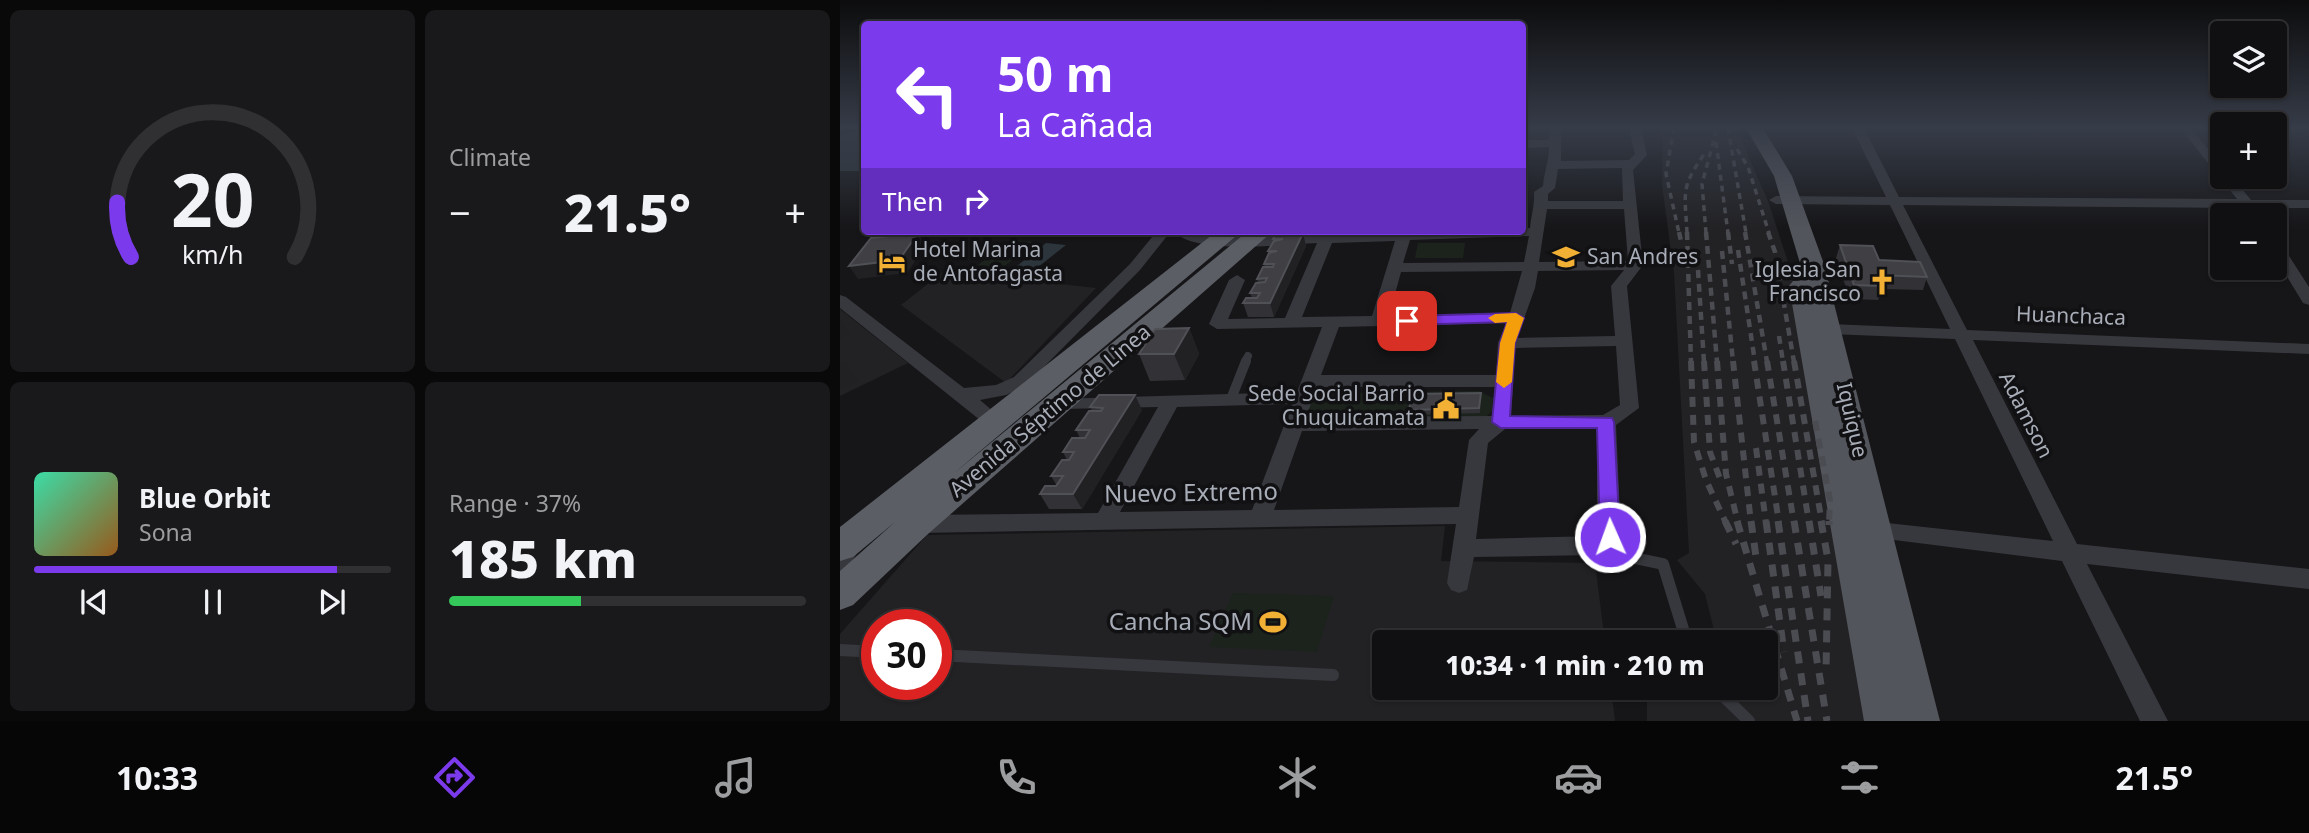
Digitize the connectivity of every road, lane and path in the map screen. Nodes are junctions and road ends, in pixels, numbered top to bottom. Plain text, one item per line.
1 (1555, 162) edge
2 (1634, 162) edge
3 (1761, 162) edge
4 (1774, 162) edge
5 (1875, 162) edge
6 (1631, 164) junction
7 (1555, 165) junction
8 (2235, 189) edge
9 (1526, 193) edge
10 (1541, 198) junction
11 (1784, 200) junction
12 (1894, 201) junction
13 (2246, 203) edge
14 (2309, 204) edge
15 (1631, 205) junction
16 (2287, 206) edge
17 (2210, 209) edge
18 (1526, 232) edge
19 (1537, 232) junction
20 (1161, 235) edge
21 (1187, 235) edge
22 (1413, 235) edge
23 (1241, 236) edge
24 (1326, 240) junction
25 (2287, 264) edge
26 (1530, 265) junction
27 (1636, 265) junction
28 (1395, 268) junction
29 (1237, 280) dead end
30 (840, 300) edge
31 (2309, 300) edge
32 (1516, 318) junction
33 (1379, 321) junction
34 (1291, 323) junction
35 (1332, 323) junction
36 (1830, 329) junction
37 (1961, 334) junction
38 (1623, 341) junction
39 (1507, 343) junction
40 (2309, 349) edge
41 (1248, 356) dead end
42 (1504, 381) junction
43 (1307, 390) junction
44 (961, 394) junction
45 (1231, 399) junction
46 (1171, 401) junction
47 (1062, 403) junction
48 (1501, 422) junction
49 (1606, 422) junction
50 (997, 423) junction
51 (1294, 424) junction
52 (1467, 514) junction
53 (1260, 517) junction
54 (1105, 520) junction
55 (916, 524) junction
56 (1878, 531) junction
57 (1604, 543) junction
58 (1463, 548) junction
59 (844, 551) edge
60 (2070, 553) junction
61 (2309, 579) edge
62 (1459, 583) dead end
63 (840, 594) edge
64 (1683, 630) edge
65 (840, 650) edge
66 (861, 651) edge
67 (952, 656) edge
68 (1333, 676) dead end
69 (1727, 700) edge
70 (1749, 721) edge
71 (1884, 721) edge
72 (1920, 721) edge
73 (2154, 721) edge

1 - 7 street
2 - 6 street
3 - 11 main road, Iquique
4 - 11 main road, Iquique
5 - 12 street, Adamson
6 - 7 street
6 - 15 street
7 - 10 street
8 - 13 street
9 - 10 street
10 - 15 street
10 - 19 street
11 - 12 street
11 - 36 main road, Iquique
11 - 71 main road, Iquique
12 - 17 street
12 - 37 street, Adamson
14 - 16 street
15 - 27 street
18 - 19 street
19 - 26 street
20 - 44 street
21 - 23 street
22 - 24 street
22 - 28 street
23 - 24 street
23 - 47 highway, Avenida Séptimo de Linea
23 - 50 highway, Avenida Séptimo de Linea
24 - 34 street
25 - 31 street
26 - 27 street
26 - 28 street
26 - 32 street
27 - 38 street
28 - 33 street
29 - 34 street
30 - 44 street
32 - 33 street
32 - 39 street
33 - 35 street
34 - 35 street
35 - 43 street
36 - 37 street, Huanchaca
36 - 56 main road, Iquique
37 - 40 street, Huanchaca
37 - 60 street, Adamson
38 - 39 street
38 - 49 street
39 - 42 street
41 - 45 lane
42 - 43 street
42 - 48 street
43 - 45 street
43 - 51 street
44 - 50 street
45 - 46 street
46 - 47 street
46 - 54 street
47 - 55 highway, Avenida Séptimo de Linea
48 - 49 street
48 - 51 street
48 - 52 street
49 - 57 street
50 - 59 highway, Avenida Séptimo de Linea
51 - 53 street
52 - 53 street, Nuevo Extremo
52 - 58 street
53 - 54 street, Nuevo Extremo
54 - 55 street, Nuevo Extremo
55 - 63 highway, Avenida Séptimo de Linea
56 - 60 street
56 - 72 main road, Iquique
57 - 58 street
57 - 64 lane
58 - 62 street
60 - 61 street
60 - 73 street, Adamson
65 - 66 lane
67 - 68 lane
69 - 70 lane

